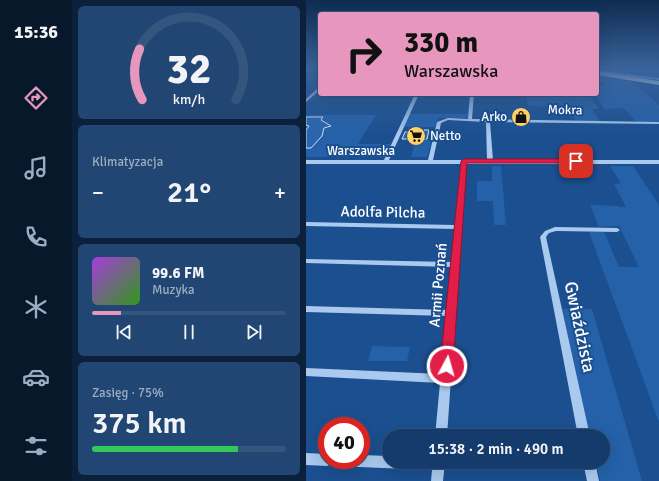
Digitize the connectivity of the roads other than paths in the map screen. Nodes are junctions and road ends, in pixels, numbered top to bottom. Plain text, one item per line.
1 (317, 90) edge
2 (415, 96) edge
3 (472, 96) edge
4 (306, 101) edge
5 (470, 120) junction
6 (488, 120) junction
7 (659, 123) edge
8 (464, 161) junction
9 (490, 161) junction
10 (659, 161) edge
11 (306, 162) edge
12 (386, 162) junction
13 (430, 162) junction
14 (306, 224) edge
15 (459, 227) junction
16 (617, 230) dead end
17 (306, 261) edge
18 (456, 265) junction
19 (306, 308) edge
20 (452, 313) junction
21 (306, 372) edge
22 (446, 379) junction
23 (442, 429) edge
24 (583, 429) edge
25 (306, 459) edge
26 (318, 460) edge
27 (370, 461) edge
28 (382, 461) edge
29 (438, 469) edge
30 (590, 469) edge
31 (437, 481) edge
32 (593, 481) edge

1 - 4 street
2 - 12 street
3 - 5 street
5 - 6 street, Mokra
5 - 13 street, Mokra
6 - 7 street, Mokra
6 - 9 street
8 - 9 street, Warszawska
8 - 13 street, Warszawska
8 - 15 street, Armii Poznań
9 - 10 street, Warszawska
11 - 12 street, Warszawska
12 - 13 street, Warszawska
14 - 15 street, Adolfa Pilcha
15 - 18 street, Armii Poznań
16 - 24 street, Gwiaździsta
17 - 18 street
18 - 20 street, Armii Poznań
19 - 20 street
20 - 22 street, Armii Poznań
21 - 22 street
22 - 23 street, Armii Poznań
25 - 26 street
27 - 28 street
29 - 31 street
30 - 32 street

